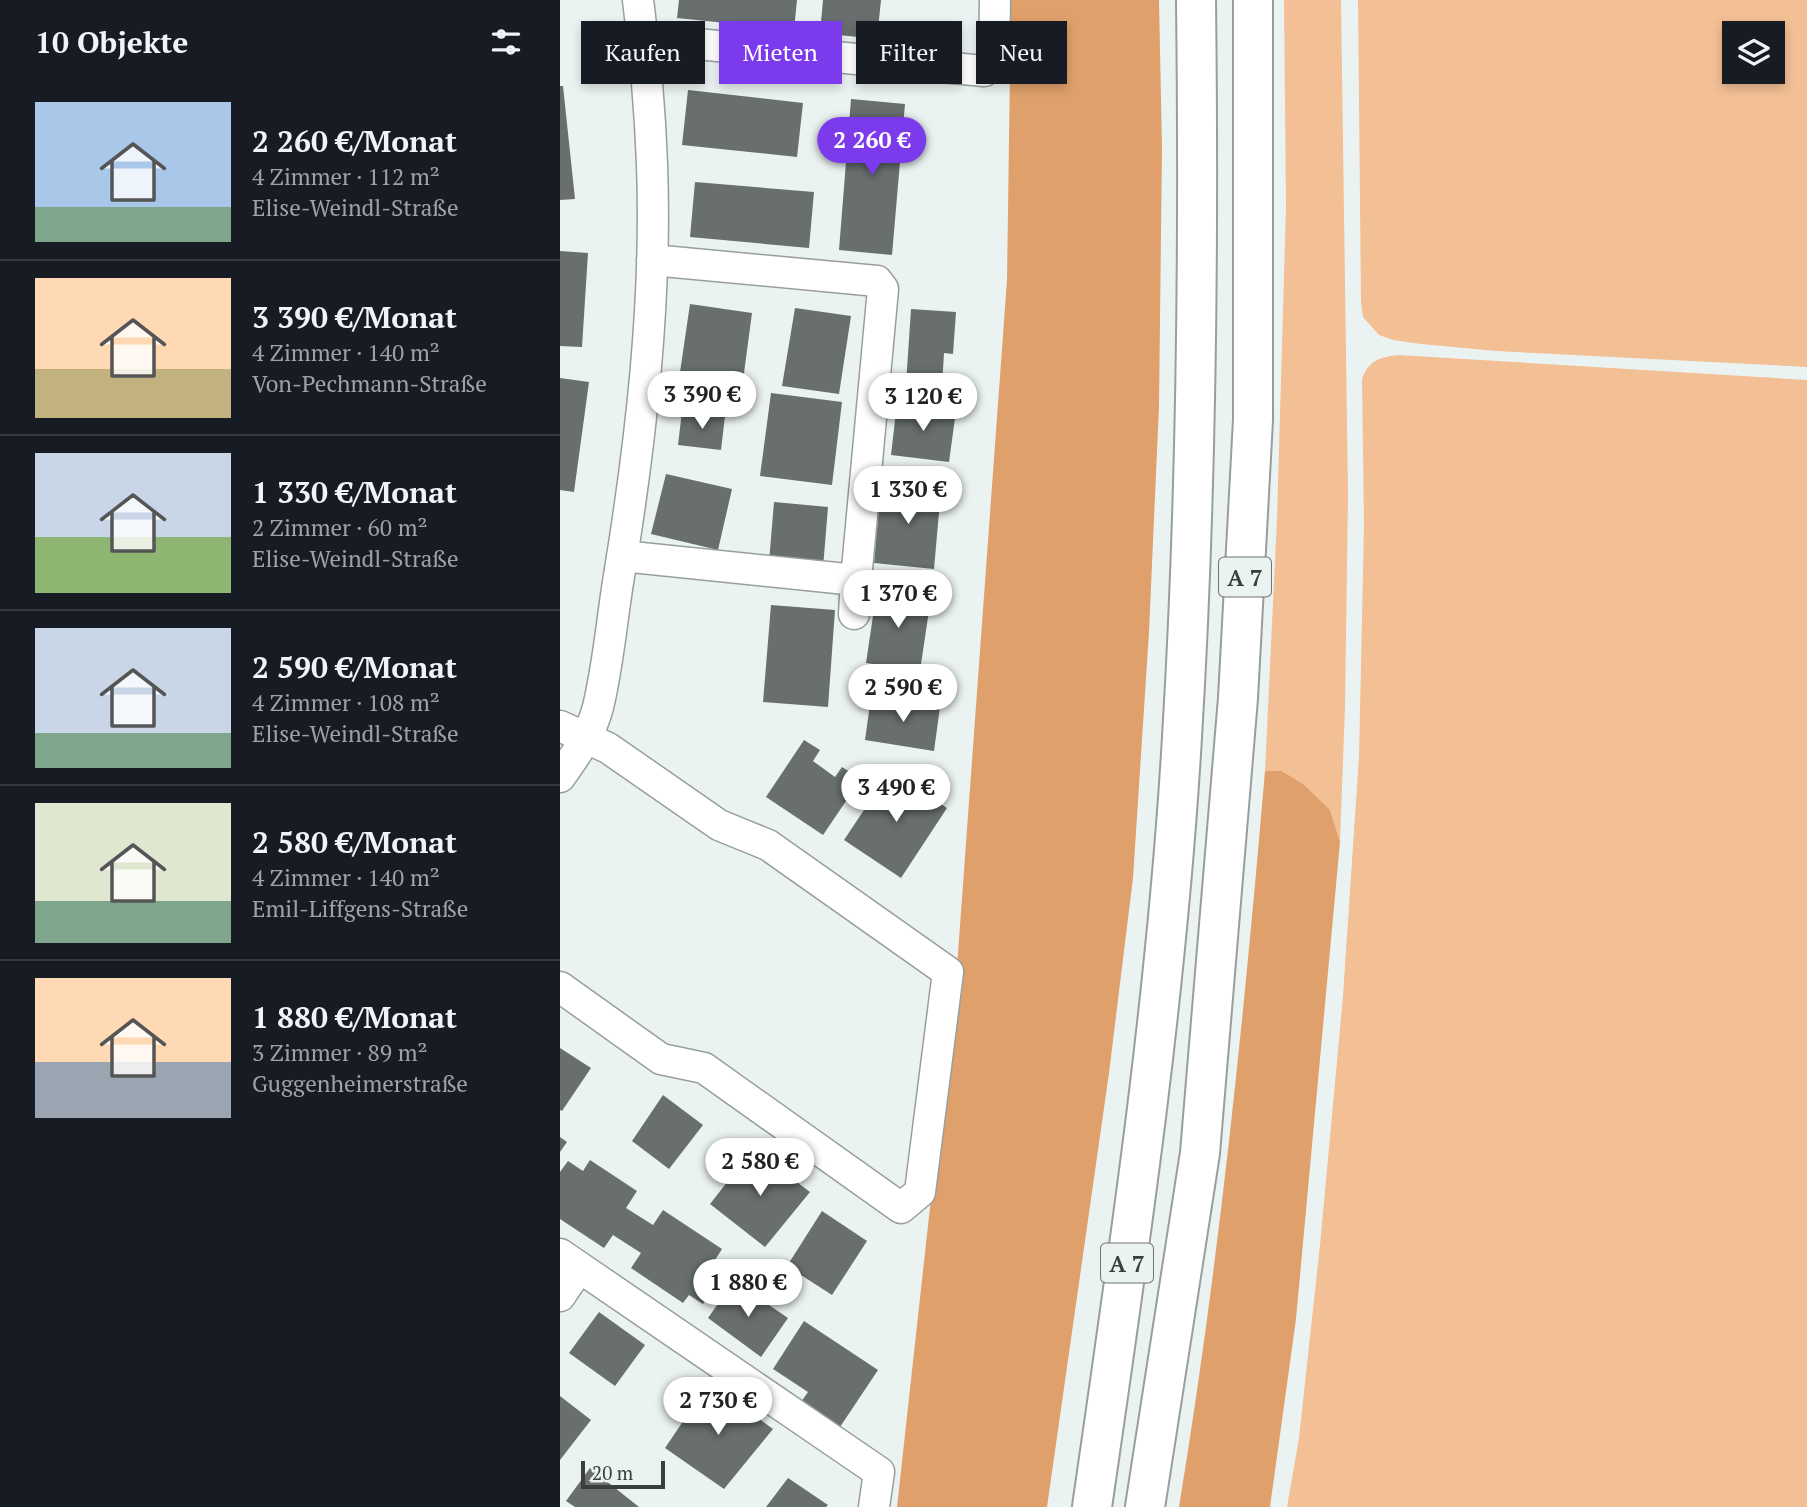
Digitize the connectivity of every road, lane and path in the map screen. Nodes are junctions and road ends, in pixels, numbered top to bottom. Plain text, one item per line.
1 (638, 0) edge
2 (995, 0) edge
3 (1196, 0) edge
4 (1253, 0) edge
5 (641, 21) edge
6 (705, 45) edge
7 (647, 84) edge
8 (652, 260) junction
9 (622, 556) junction
10 (856, 580) junction
11 (854, 614) dead end
12 (573, 732) edge
13 (560, 777) edge
14 (560, 987) edge
15 (570, 1261) edge
16 (560, 1296) edge
17 (874, 1507) edge
18 (1091, 1507) edge
19 (1145, 1507) edge

1 - 5 street
2 - 6 street
3 - 18 highway, A 7
4 - 19 highway, A 7
7 - 8 street
8 - 9 street
8 - 10 street
9 - 10 street
9 - 12 street
10 - 11 street
12 - 13 street
12 - 14 street
15 - 16 street
15 - 17 street

